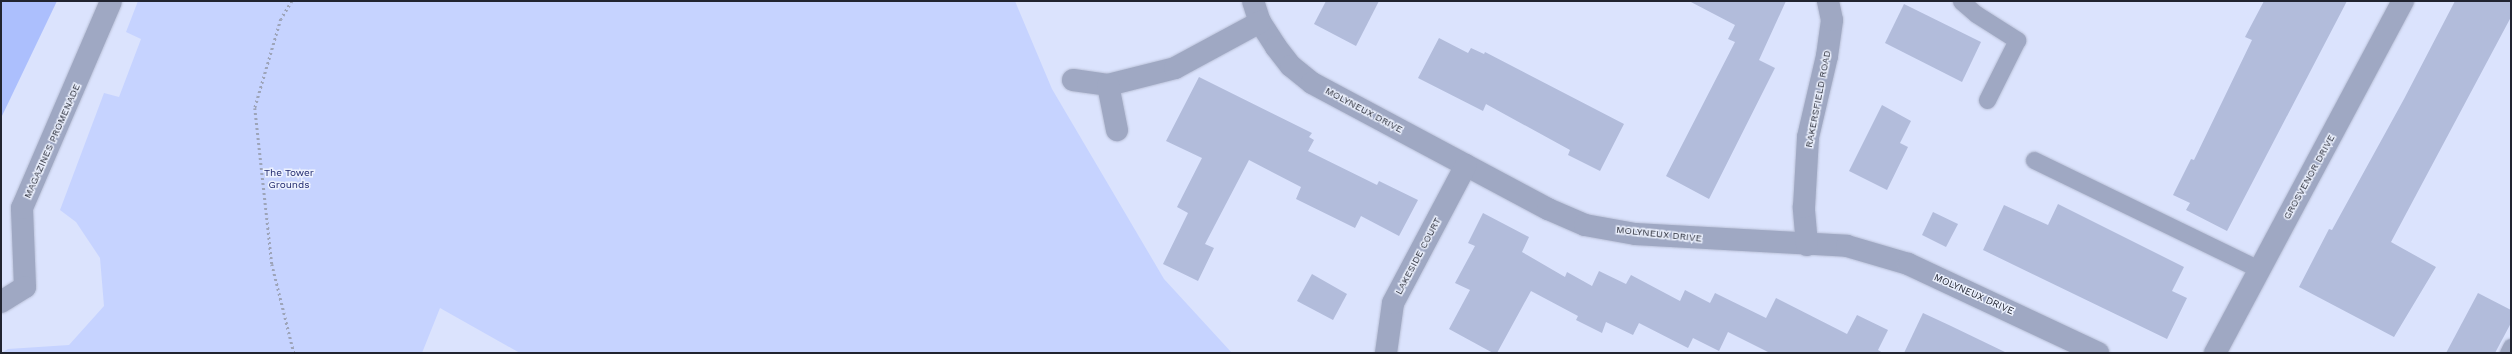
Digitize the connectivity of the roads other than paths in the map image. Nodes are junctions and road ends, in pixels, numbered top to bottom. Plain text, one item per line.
1 (111, 1) edge
2 (1253, 1) edge
3 (1828, 1) edge
4 (1961, 1) edge
5 (2402, 1) edge
6 (1260, 22) junction
7 (1073, 80) dead end
8 (1108, 85) junction
9 (1987, 100) dead end
10 (1117, 130) dead end
11 (2034, 160) dead end
12 (1466, 165) junction
13 (1807, 245) junction
14 (2258, 269) junction
15 (1, 302) edge
16 (2511, 347) edge
17 (1386, 353) edge
18 (2098, 353) edge
19 (2215, 353) edge
20 (2508, 353) edge

1 - 15 street, MAGAZINES PROMENADE
2 - 6 street, MOLYNEUX DRIVE
3 - 13 street, RAKERSFIELD ROAD
4 - 9 lane
5 - 14 street, GROSVENOR DRIVE
6 - 8 street
6 - 12 street, MOLYNEUX DRIVE
7 - 8 street
8 - 10 street
11 - 14 lane
12 - 13 street, MOLYNEUX DRIVE
12 - 17 street, LAKESIDE COURT
13 - 18 street, MOLYNEUX DRIVE
14 - 19 street, GROSVENOR DRIVE
16 - 20 lane

